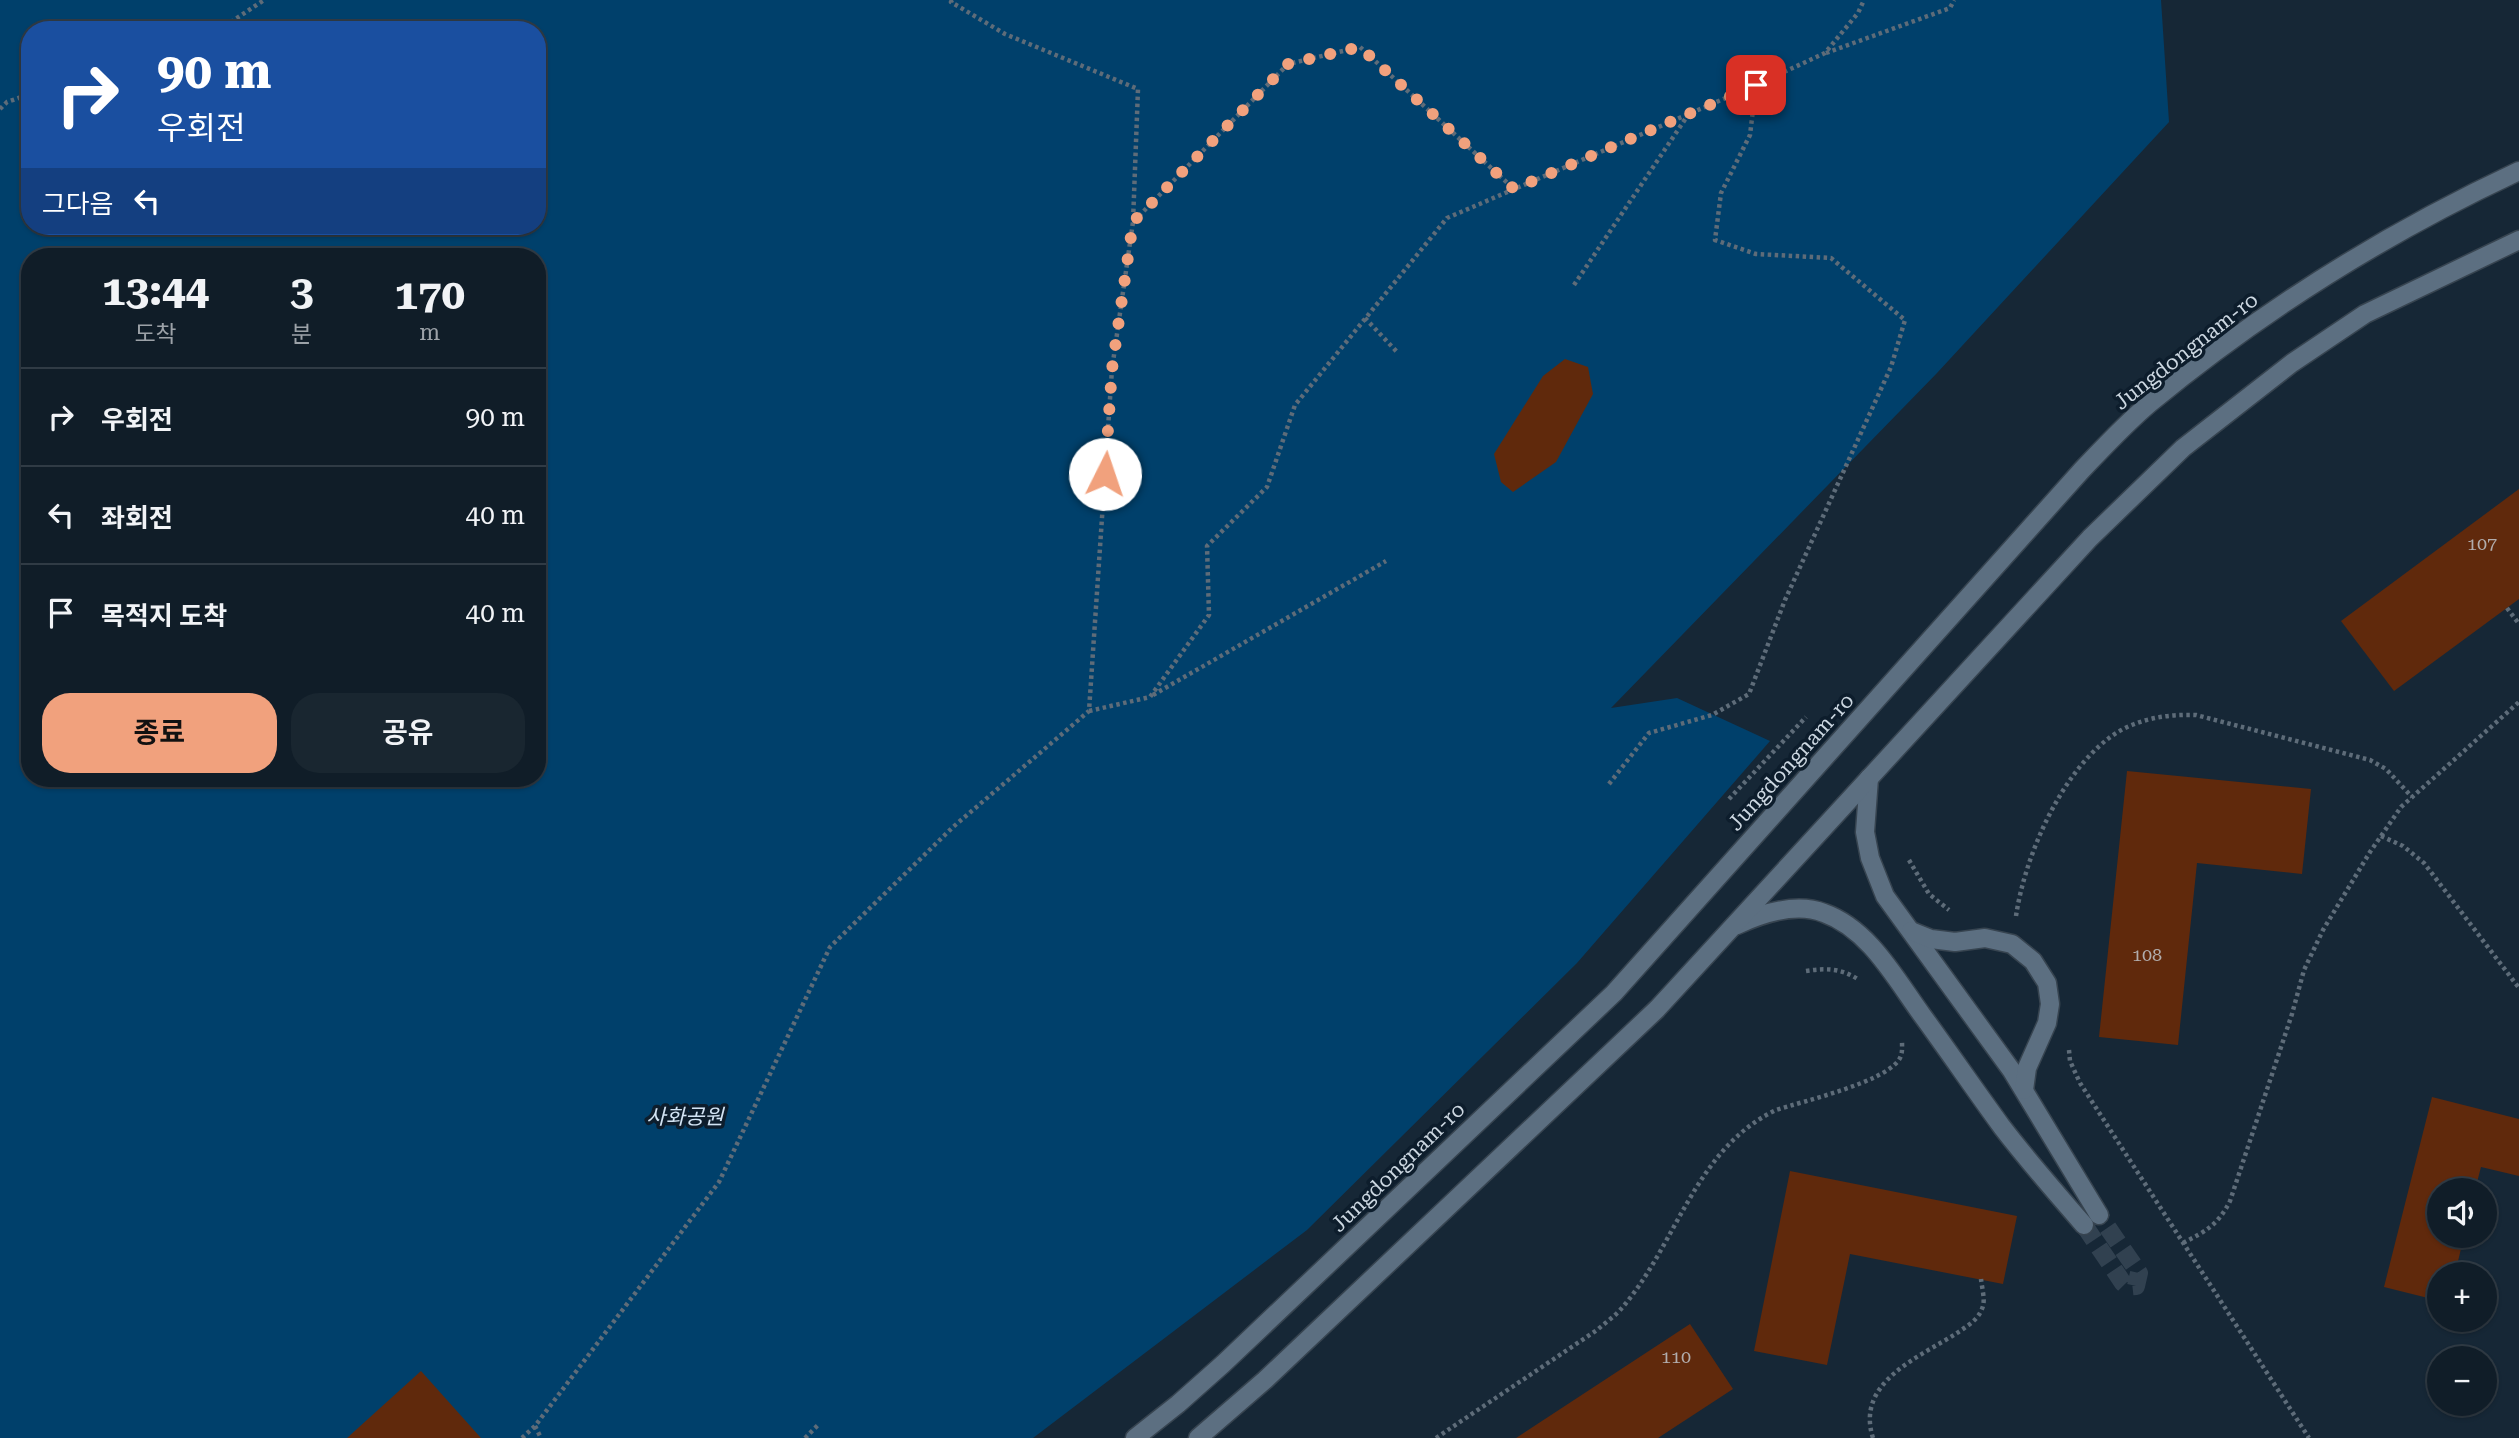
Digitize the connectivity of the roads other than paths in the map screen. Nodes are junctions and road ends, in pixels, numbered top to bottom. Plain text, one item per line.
1 (2519, 170) edge
2 (2519, 240) edge
3 (1869, 778) junction
4 (1730, 928) junction
5 (1911, 931) junction
6 (2024, 1090) junction
7 (1135, 1438) edge
8 (1198, 1438) edge

1 - 7 street, Jungdongnam-ro
2 - 3 street
3 - 4 street
3 - 5 street
4 - 6 street
4 - 8 street
5 - 6 street
5 - 6 street

